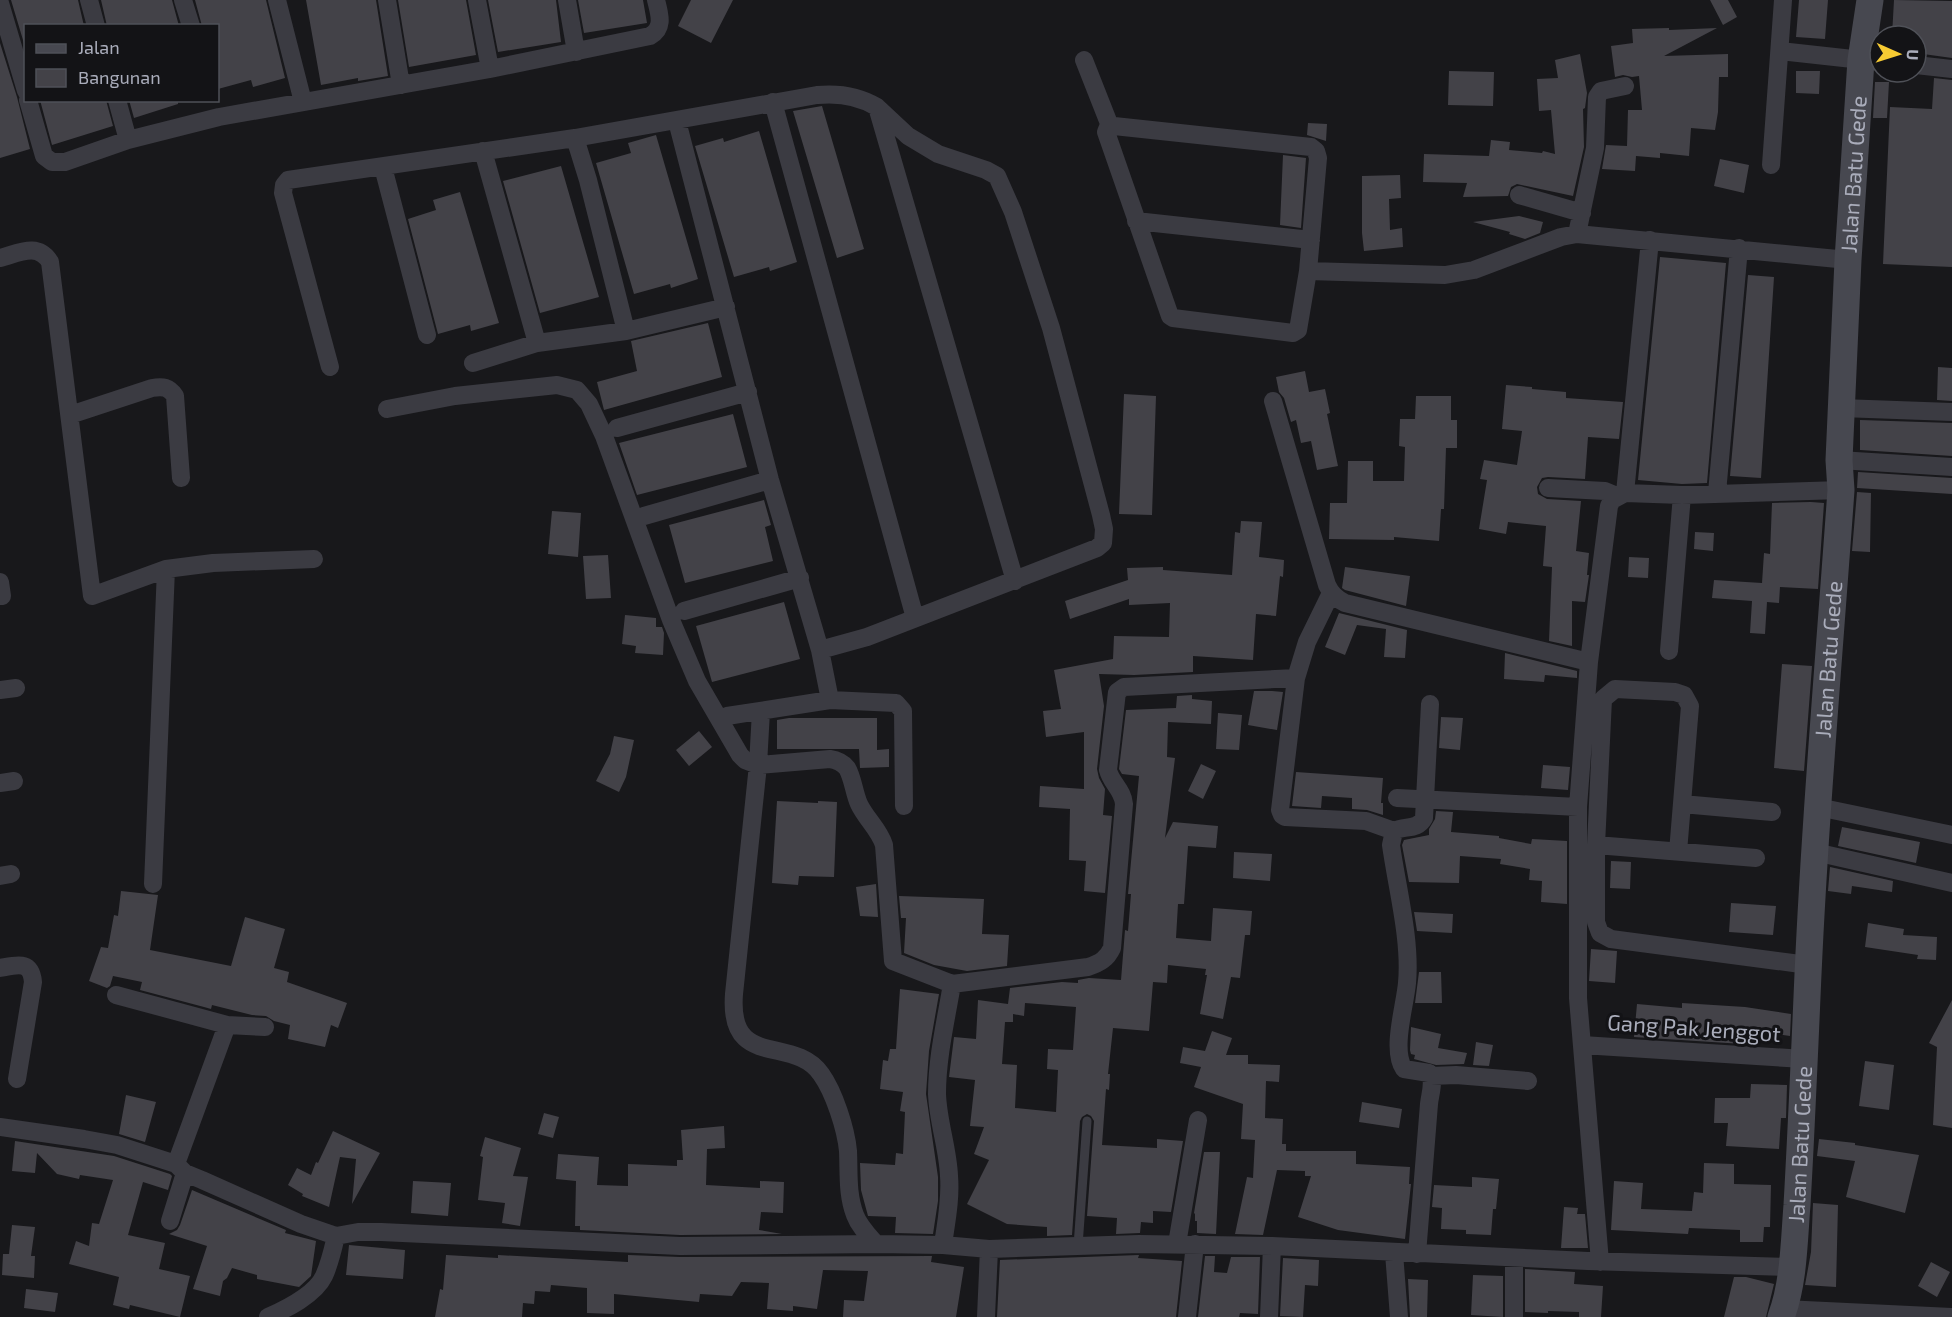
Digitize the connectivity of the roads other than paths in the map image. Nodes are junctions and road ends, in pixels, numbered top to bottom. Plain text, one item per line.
1 (89, 0) edge
2 (183, 0) edge
3 (277, 0) edge
4 (387, 0) edge
5 (477, 0) edge
6 (567, 0) edge
7 (656, 0) edge
8 (1784, 0) edge
9 (1870, 0) edge
10 (0, 3) edge
11 (95, 24) edge
12 (190, 24) edge
13 (1870, 24) edge
14 (1780, 51) junction
15 (576, 52) junction
16 (1084, 60) dead end
17 (1868, 61) edge
18 (1928, 66) edge
19 (490, 69) junction
20 (1952, 69) edge
21 (24, 84) edge
22 (1868, 84) edge
23 (401, 85) junction
24 (1625, 86) dead end
25 (29, 102) edge
26 (118, 102) edge
27 (303, 102) junction
28 (773, 102) junction
29 (877, 107) junction
30 (216, 109) edge
31 (677, 121) junction
32 (1110, 126) junction
33 (575, 138) junction
34 (128, 140) junction
35 (483, 151) junction
36 (1772, 165) dead end
37 (382, 167) junction
38 (1519, 195) dead end
39 (1582, 213) junction
40 (1136, 221) junction
41 (1577, 234) junction
42 (1311, 240) junction
43 (1650, 240) junction
44 (1739, 248) junction
45 (0, 258) edge
46 (1848, 260) junction
47 (1308, 271) junction
48 (726, 307) junction
49 (626, 331) junction
50 (427, 335) dead end
51 (537, 343) junction
52 (473, 363) dead end
53 (330, 367) dead end
54 (748, 392) junction
55 (1273, 401) dead end
56 (1841, 408) junction
57 (387, 409) dead end
58 (1952, 412) edge
59 (70, 415) junction
60 (617, 428) dead end
61 (1839, 460) junction
62 (1952, 467) edge
63 (181, 478) dead end
64 (770, 480) junction
65 (1548, 488) dead end
66 (1841, 490) junction
67 (1717, 493) junction
68 (1621, 495) junction
69 (1682, 495) junction
70 (644, 516) dead end
71 (315, 559) dead end
72 (166, 569) junction
73 (800, 578) junction
74 (1015, 581) junction
75 (0, 582) edge
76 (1331, 593) junction
77 (0, 596) edge
78 (684, 611) dead end
79 (915, 618) junction
80 (820, 650) junction
81 (1669, 651) dead end
82 (1589, 662) junction
83 (1296, 678) junction
84 (830, 699) junction
85 (1430, 704) dead end
86 (761, 711) junction
87 (727, 716) dead end
88 (758, 765) junction
89 (1397, 798) dead end
90 (1425, 799) junction
91 (1682, 804) junction
92 (904, 806) dead end
93 (1578, 807) junction
94 (1818, 807) junction
95 (1772, 812) dead end
96 (1394, 831) junction
97 (1952, 835) edge
98 (1596, 845) junction
99 (1678, 852) junction
100 (1815, 852) junction
101 (1756, 858) dead end
102 (153, 884) dead end
103 (1952, 884) edge
104 (1808, 965) junction
105 (0, 968) edge
106 (952, 984) junction
107 (116, 995) dead end
108 (227, 1024) junction
109 (266, 1027) dead end
110 (1582, 1046) junction
111 (1804, 1059) junction
112 (1431, 1076) junction
113 (17, 1079) dead end
114 (1528, 1081) dead end
115 (1198, 1120) dead end
116 (1087, 1121) dead end
117 (0, 1127) edge
118 (181, 1168) junction
119 (170, 1221) dead end
120 (336, 1236) junction
121 (876, 1244) junction
122 (1186, 1244) junction
123 (943, 1245) junction
124 (1078, 1246) junction
125 (1272, 1246) junction
126 (989, 1249) junction
127 (1394, 1253) junction
128 (1417, 1254) junction
129 (1514, 1258) junction
130 (1600, 1262) junction
131 (1791, 1267) junction
132 (1783, 1313) edge
133 (268, 1317) edge
134 (986, 1317) edge
135 (1187, 1317) edge
136 (1269, 1317) edge
137 (1399, 1317) edge
138 (1514, 1317) edge
139 (1952, 1317) edge

1 - 11 street
2 - 12 street
3 - 27 street
4 - 23 street
5 - 19 street
6 - 15 street
7 - 15 street
8 - 14 street
9 - 13 street, Jalan Batu Gede
10 - 21 street
14 - 17 street
14 - 36 street
15 - 19 street
16 - 32 street
18 - 20 street
19 - 23 street
22 - 46 street, Jalan Batu Gede
23 - 27 street
24 - 39 street
25 - 34 street
26 - 34 street
27 - 30 street
28 - 29 street
28 - 31 street
28 - 79 street
29 - 74 street
29 - 74 street
30 - 34 street
31 - 33 street
31 - 48 street
32 - 40 street
32 - 42 street
33 - 35 street
33 - 49 street
35 - 37 street
35 - 51 street
37 - 50 street
37 - 53 street
38 - 39 street
39 - 41 street
40 - 42 street
40 - 47 street
41 - 43 street
41 - 47 street
42 - 47 street
43 - 44 street
43 - 68 street
44 - 46 street
44 - 67 street
45 - 59 street
46 - 56 street, Jalan Batu Gede
48 - 49 street
48 - 54 street
49 - 51 street
51 - 52 street
54 - 60 street
54 - 64 street
55 - 76 street
56 - 58 street
56 - 61 street, Jalan Batu Gede
57 - 88 street
59 - 63 street
59 - 72 street
61 - 62 street
61 - 66 street, Jalan Batu Gede
64 - 70 street
64 - 73 street
65 - 68 street
66 - 67 street
66 - 94 street, Jalan Batu Gede
67 - 69 street
68 - 69 street
68 - 82 street
69 - 81 street
71 - 72 street
72 - 102 street
73 - 78 street
73 - 80 street
74 - 79 street
75 - 77 street
76 - 82 street
76 - 83 street
79 - 80 street
80 - 84 street
82 - 93 street
83 - 96 street
83 - 106 street
84 - 86 street
84 - 92 street
85 - 90 street
86 - 87 street
86 - 88 street
88 - 106 street
88 - 121 street
89 - 90 street
90 - 93 street
90 - 96 street
91 - 95 street
91 - 98 street
91 - 99 street
93 - 110 street
94 - 97 street
94 - 100 street, Jalan Batu Gede
96 - 112 street
98 - 99 street
98 - 104 street
99 - 101 street
100 - 103 street
100 - 104 street, Jalan Batu Gede
104 - 111 street, Jalan Batu Gede
105 - 113 street
106 - 123 street
107 - 108 street
108 - 109 street
108 - 118 street
110 - 111 street, Gang Pak Jenggot
110 - 130 street
111 - 131 street, Jalan Batu Gede
112 - 114 street
112 - 128 street
115 - 122 street
116 - 124 lane
117 - 118 street
118 - 119 street
118 - 120 street
120 - 121 street
120 - 133 street
121 - 123 street
122 - 124 street
122 - 125 street
122 - 135 street
123 - 126 street
124 - 126 street
125 - 127 street
125 - 136 street
126 - 134 street
127 - 128 street
127 - 137 street
128 - 129 street
129 - 130 street
129 - 138 street
130 - 131 street
131 - 132 street, Jalan Batu Gede
132 - 139 street

